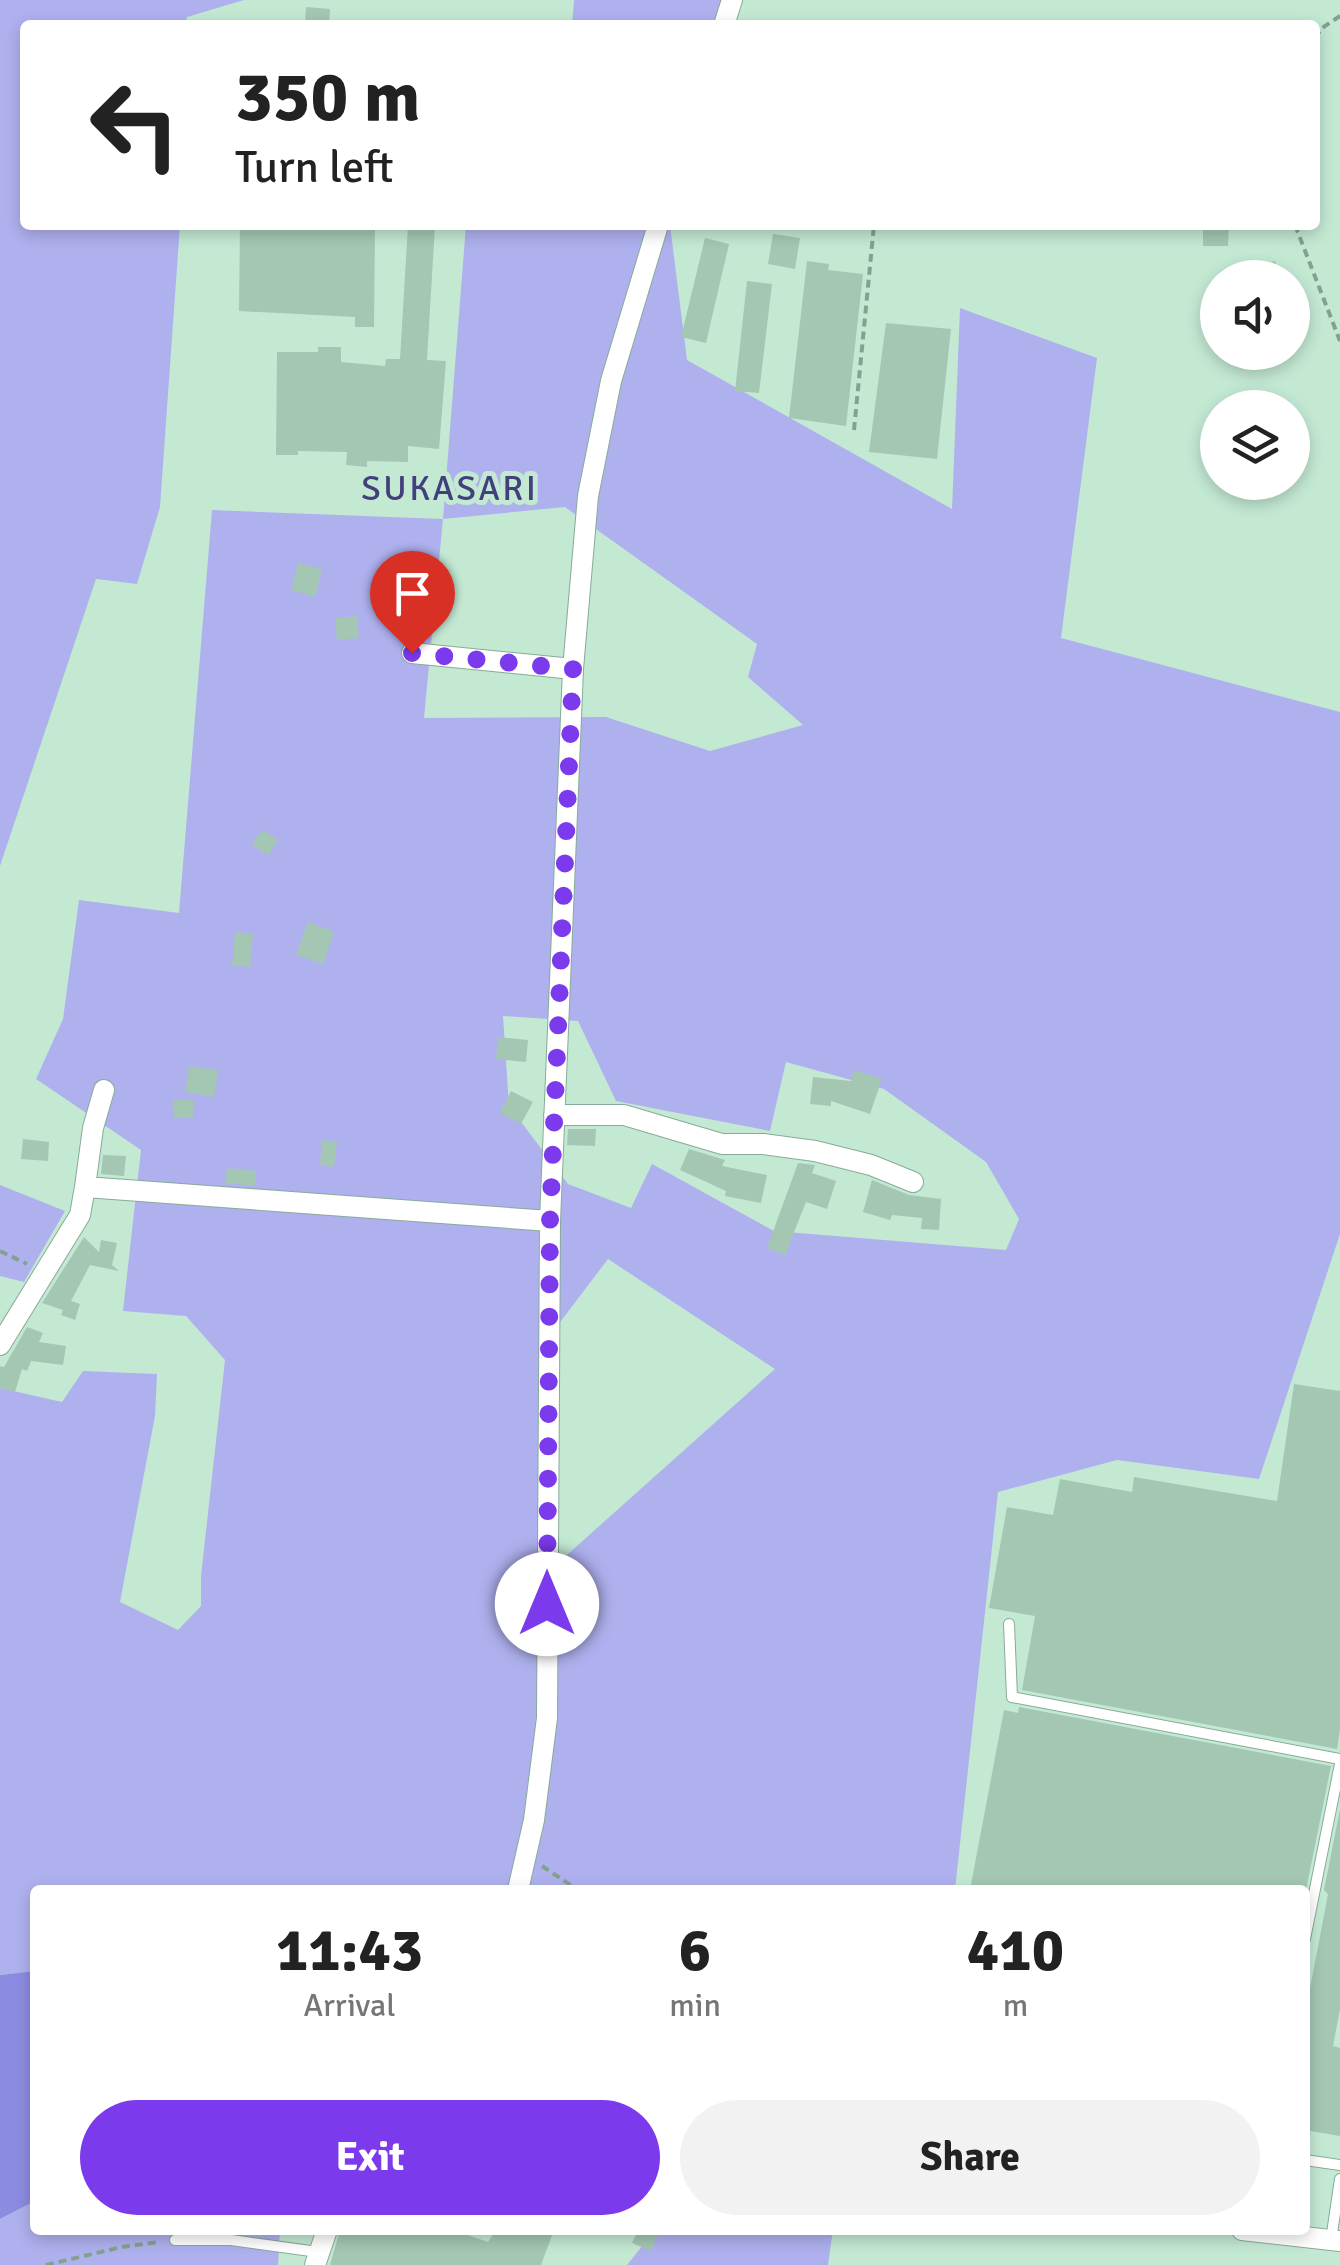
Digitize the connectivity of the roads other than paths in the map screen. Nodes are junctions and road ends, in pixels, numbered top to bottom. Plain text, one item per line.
1 (656, 230) edge
2 (412, 653) dead end
3 (573, 669) junction
4 (104, 1090) dead end
5 (554, 1115) junction
6 (913, 1182) dead end
7 (85, 1188) junction
8 (550, 1221) junction
9 (0, 1345) edge
10 (1009, 1624) dead end
11 (1340, 1762) edge
12 (519, 1885) edge
13 (1310, 1914) edge
14 (1310, 2161) edge
15 (1340, 2164) edge
16 (1340, 2178) edge
17 (1285, 2235) edge
18 (175, 2240) road end
19 (1336, 2241) edge
20 (316, 2258) edge

1 - 3 street
2 - 3 street
3 - 5 street
4 - 7 street
5 - 6 street
5 - 8 street
7 - 8 street
7 - 9 street
8 - 12 street
10 - 11 lane
11 - 13 lane
14 - 15 lane
16 - 19 lane
17 - 19 street
18 - 20 lane

